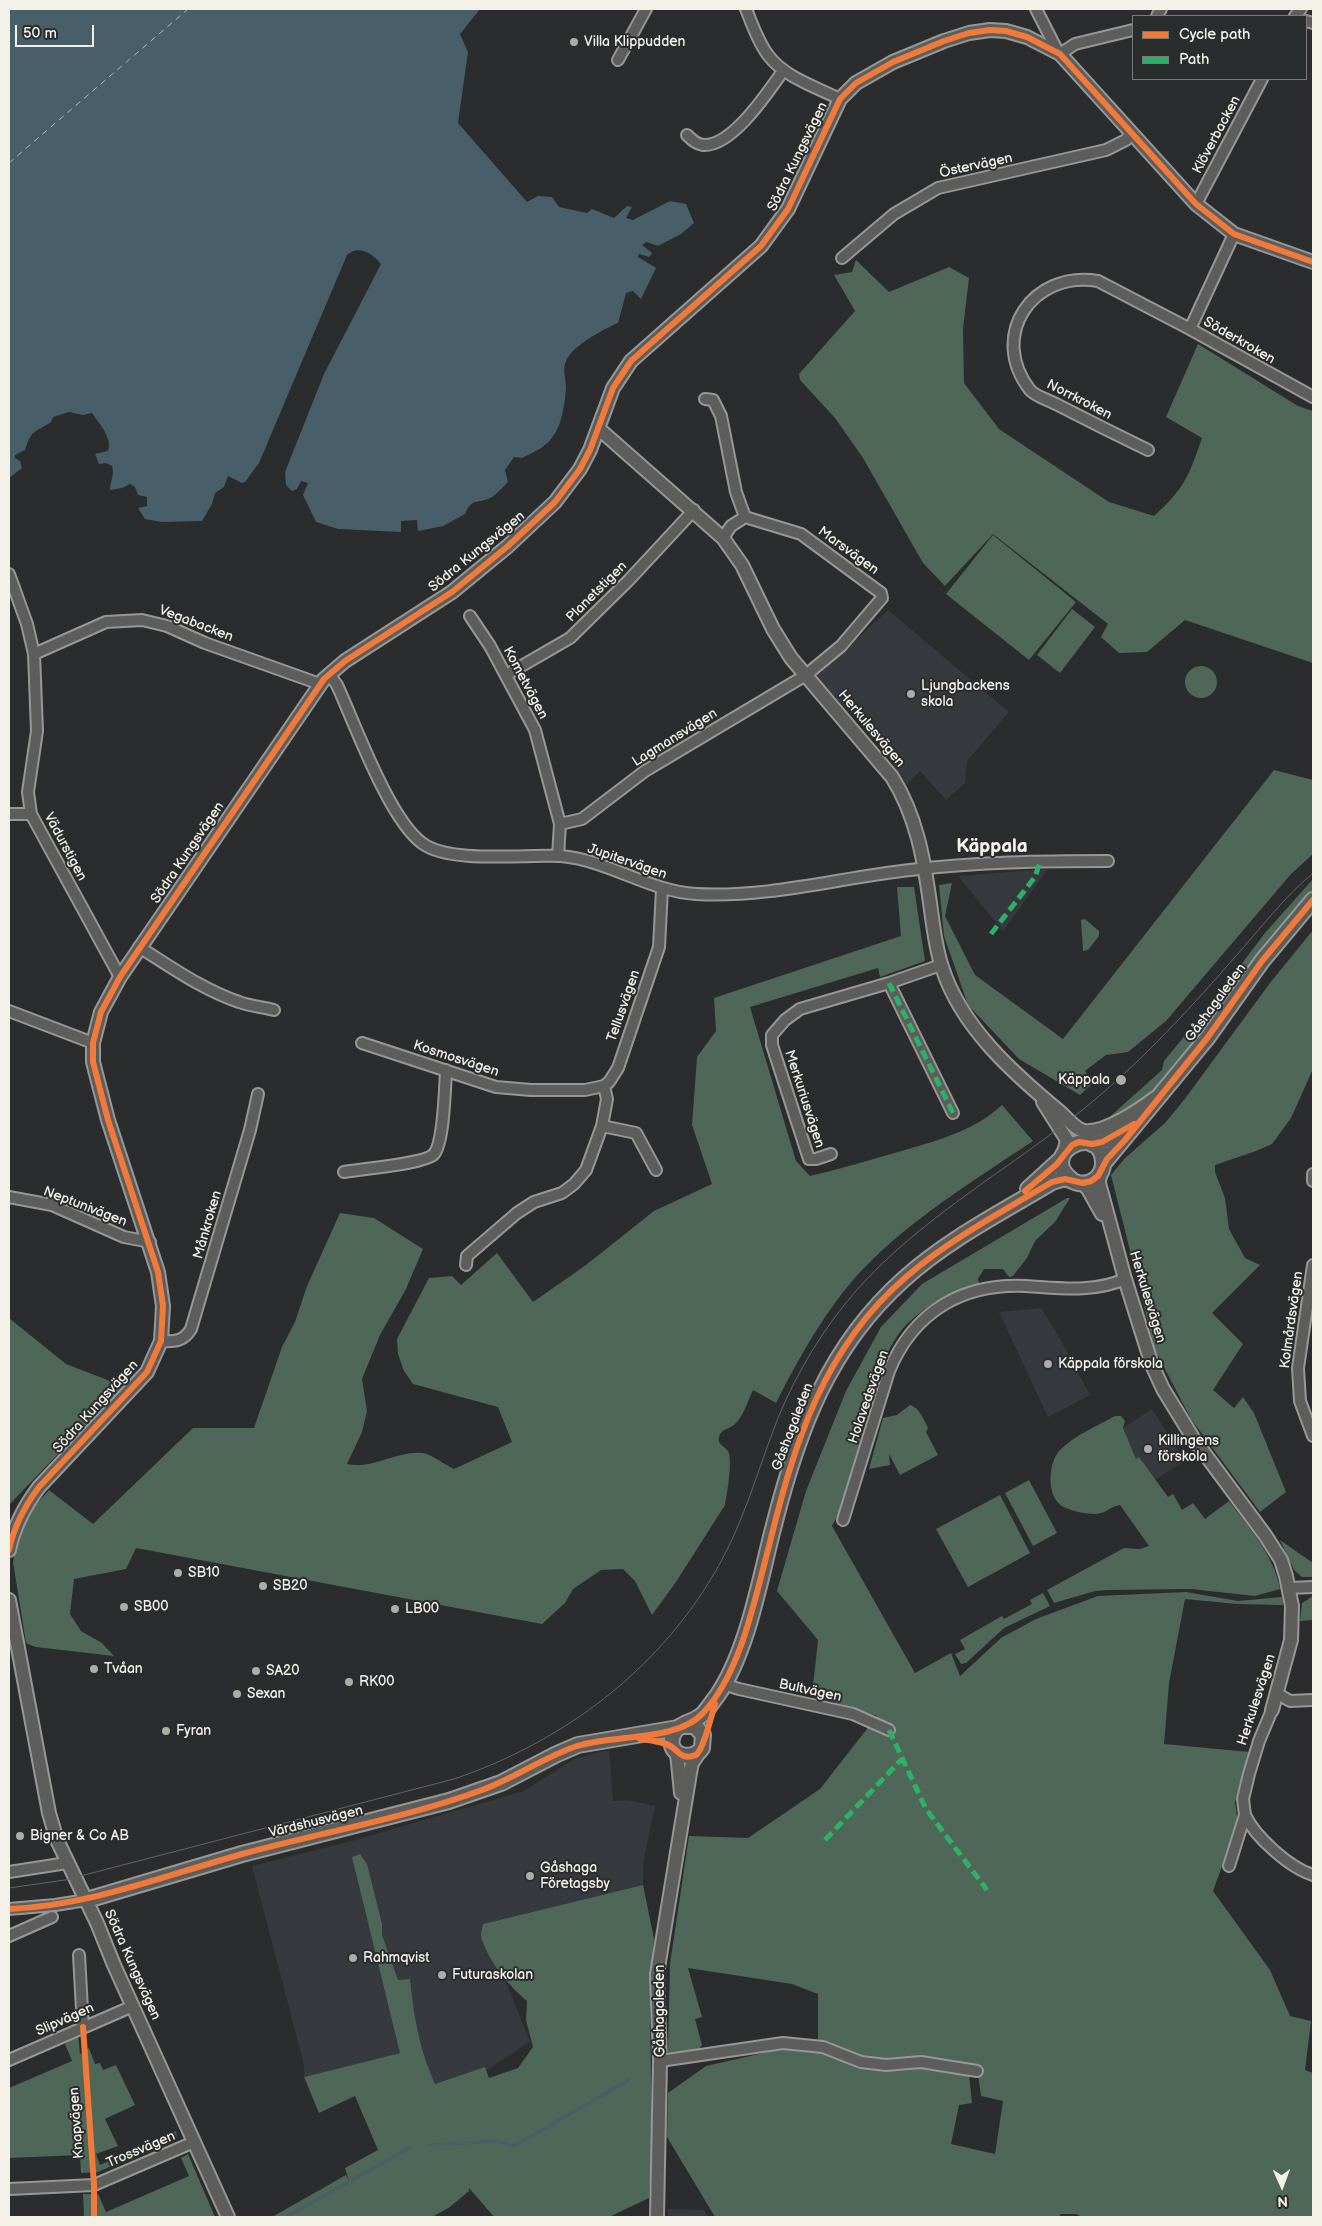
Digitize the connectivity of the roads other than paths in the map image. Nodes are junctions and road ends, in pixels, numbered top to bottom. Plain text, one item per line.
1 (646, 9) edge
2 (746, 9) edge
3 (1036, 9) edge
4 (1132, 30) edge
5 (1059, 53) junction
6 (618, 60) dead end
7 (783, 71) junction
8 (1261, 80) edge
9 (840, 99) junction
10 (1131, 133) junction
11 (687, 136) dead end
12 (1196, 204) junction
13 (1234, 234) junction
14 (842, 258) dead end
15 (1313, 262) edge
16 (1190, 330) junction
17 (1313, 397) edge
18 (705, 399) dead end
19 (598, 428) junction
20 (1148, 450) dead end
21 (694, 510) junction
22 (745, 517) junction
23 (723, 538) junction
24 (9, 574) edge
25 (470, 616) dead end
26 (34, 654) junction
27 (506, 674) junction
28 (806, 675) junction
29 (324, 679) junction
30 (9, 814) edge
31 (31, 814) junction
32 (560, 824) junction
33 (558, 856) junction
34 (1108, 861) dead end
35 (924, 868) junction
36 (662, 889) junction
37 (1313, 900) edge
38 (140, 947) junction
39 (941, 965) junction
40 (120, 976) junction
41 (888, 983) junction
42 (274, 1010) dead end
43 (9, 1011) edge
44 (362, 1043) dead end
45 (94, 1044) junction
46 (446, 1070) junction
47 (604, 1086) junction
48 (1168, 1086) junction
49 (258, 1094) dead end
50 (1040, 1096) junction
51 (953, 1113) dead end
52 (1139, 1121) junction
53 (602, 1126) junction
54 (1087, 1139) junction
55 (831, 1154) dead end
56 (1063, 1155) junction
57 (1102, 1169) junction
58 (656, 1170) dead end
59 (344, 1172) dead end
60 (1313, 1174) edge
61 (1313, 1181) edge
62 (1077, 1182) junction
63 (9, 1198) edge
64 (1005, 1210) junction
65 (1110, 1227) junction
66 (150, 1242) junction
67 (466, 1265) dead end
68 (1313, 1265) edge
69 (1124, 1279) junction
70 (161, 1341) junction
71 (1313, 1436) edge
72 (843, 1520) dead end
73 (9, 1550) edge
74 (1313, 1587) edge
75 (1289, 1588) junction
76 (9, 1600) edge
77 (11, 1625) edge
78 (721, 1689) junction
79 (1278, 1694) junction
80 (1313, 1700) edge
81 (1272, 1710) joint
82 (680, 1727) junction
83 (889, 1730) dead end
84 (622, 1737) junction
85 (702, 1744) junction
86 (675, 1750) junction
87 (1244, 1815) junction
88 (679, 1838) junction
89 (67, 1863) junction
90 (1229, 1866) dead end
91 (9, 1872) edge
92 (1313, 1875) edge
93 (86, 1900) junction
94 (9, 1909) edge
95 (52, 1916) dead end
96 (9, 1936) edge
97 (79, 1955) dead end
98 (133, 2006) junction
99 (83, 2027) junction
100 (9, 2060) edge
101 (660, 2061) junction
102 (977, 2071) dead end
103 (194, 2142) junction
104 (9, 2189) edge
105 (228, 2217) edge
106 (657, 2217) edge

1 - 6 street
2 - 7 street
3 - 5 street
4 - 5 street
5 - 9 street, Södra Kungsvägen
5 - 10 street, Södra Kungsvägen
7 - 9 street
7 - 11 street
8 - 12 street, Klöverbacken
9 - 19 street, Södra Kungsvägen
10 - 12 street, Södra Kungsvägen
10 - 14 street, Östervägen
12 - 13 street, Södra Kungsvägen
13 - 15 street, Södra Kungsvägen
13 - 16 street, Söderkroken
16 - 17 street, Söderkroken
16 - 20 street, Norrkroken
18 - 22 street
19 - 21 street, Herkulesvägen
19 - 29 street, Södra Kungsvägen
21 - 23 street, Herkulesvägen
21 - 27 street, Planetstigen
22 - 23 street
22 - 28 street, Marsvägen
23 - 28 street, Herkulesvägen
24 - 26 street, Vädurstigen
25 - 27 street, Kometvägen
26 - 29 street, Vegabacken
26 - 31 street, Vädurstigen
27 - 32 street, Kometvägen
28 - 32 street, Lagmansvägen
28 - 35 street, Herkulesvägen
29 - 33 street, Jupitervägen
29 - 38 street, Södra Kungsvägen
30 - 31 street
31 - 40 street, Vädurstigen
32 - 33 street, Kometvägen
33 - 36 street, Jupitervägen
34 - 35 street, Jupitervägen
35 - 36 street, Jupitervägen
35 - 39 street, Herkulesvägen
36 - 47 street, Tellusvägen
37 - 48 main road, Gåshagaleden
38 - 40 street, Södra Kungsvägen
38 - 42 street
39 - 41 street, Merkuriusvägen
39 - 50 street, Herkulesvägen
40 - 45 street, Södra Kungsvägen
41 - 51 street
41 - 55 street, Merkuriusvägen
43 - 45 street
44 - 46 street, Kosmosvägen
45 - 66 street, Södra Kungsvägen
46 - 47 street, Kosmosvägen
46 - 59 street
47 - 53 street
48 - 52 main road, Gåshagaleden
48 - 54 street
49 - 70 street, Månkroken
50 - 54 street, Herkulesvägen
50 - 56 street, Herkulesvägen
52 - 54 main road, Gåshagaleden
52 - 57 main road, Gåshagaleden
53 - 58 street
53 - 67 street
54 - 56 main road, Gåshagaleden
54 - 57 main road
56 - 62 main road
56 - 64 main road, Gåshagaleden
57 - 62 main road, Gåshagaleden
57 - 65 street, Herkulesvägen
60 - 61 street
62 - 64 main road, Gåshagaleden
62 - 65 street, Herkulesvägen
63 - 66 street, Neptunivägen
64 - 78 main road, Gåshagaleden
65 - 69 street, Herkulesvägen
66 - 70 street, Södra Kungsvägen
68 - 71 street, Kolmårdsvägen
69 - 72 street, Holavedsvägen
69 - 75 street, Herkulesvägen
70 - 73 street, Södra Kungsvägen
74 - 75 street
75 - 79 street, Herkulesvägen
76 - 77 street, Södra Kungsvägen
77 - 89 street, Södra Kungsvägen
78 - 82 main road, Gåshagaleden
78 - 83 street, Bultvägen
78 - 85 main road, Gåshagaleden
79 - 80 street
79 - 81 street, Herkulesvägen
81 - 87 street, Herkulesvägen
82 - 84 main road, Värdshusvägen
82 - 85 main road
82 - 86 main road
84 - 86 main road, Värdshusvägen
84 - 93 main road, Värdshusvägen
85 - 86 main road
85 - 88 street, Gåshagaleden
86 - 88 street
87 - 90 street, Herkulesvägen
87 - 92 street
88 - 101 street, Gåshagaleden
89 - 91 street
89 - 93 street, Södra Kungsvägen
93 - 94 street, Värdshusvägen
93 - 98 street, Södra Kungsvägen
95 - 96 street
97 - 99 street
98 - 99 street, Slipvägen
98 - 103 street, Södra Kungsvägen
99 - 100 street, Slipvägen
101 - 102 street
101 - 106 street, Gåshagaleden
103 - 104 street, Trossvägen
103 - 105 street, Södra Kungsvägen

